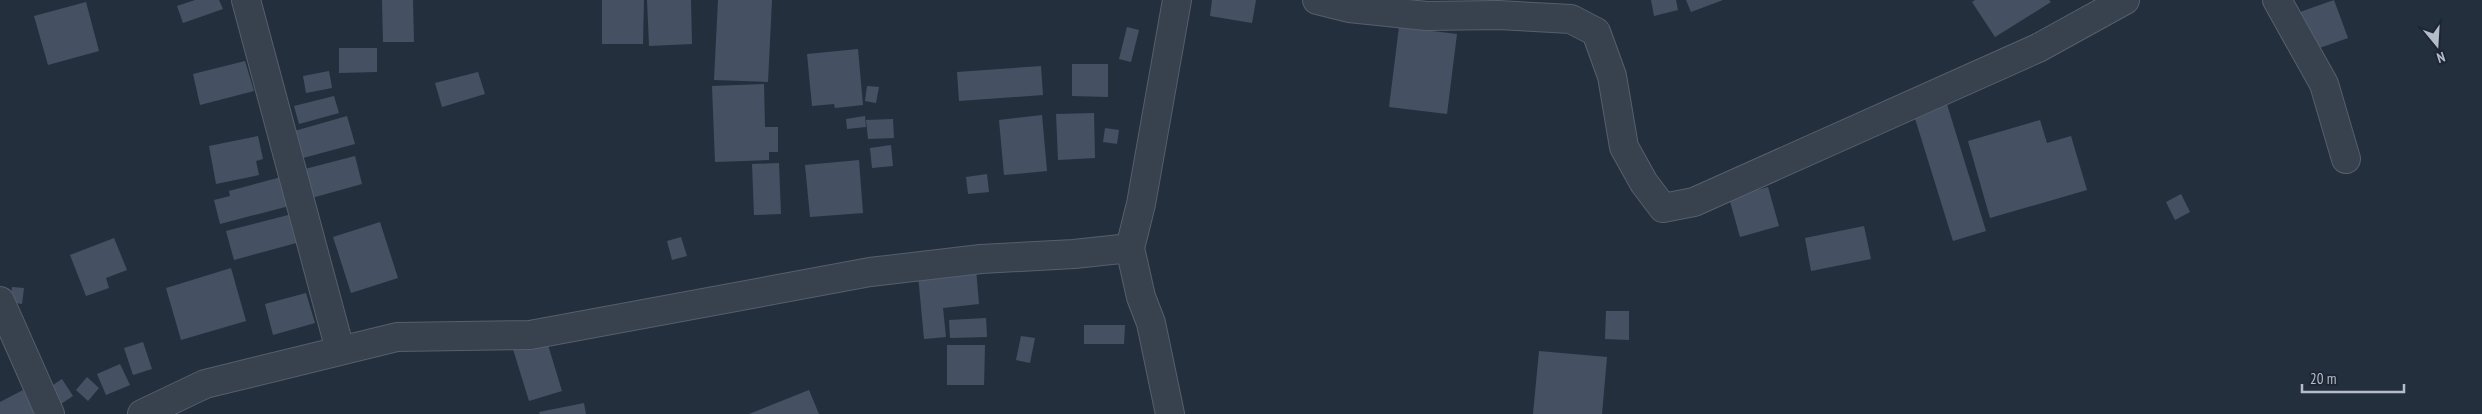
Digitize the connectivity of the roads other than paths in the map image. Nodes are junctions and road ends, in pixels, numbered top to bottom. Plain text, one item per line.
1 (246, 0) edge
2 (1177, 0) edge
3 (1317, 0) edge
4 (2125, 0) edge
5 (2277, 0) edge
6 (2346, 159) dead end
7 (1130, 248) junction
8 (0, 301) edge
9 (340, 350) junction
10 (50, 414) edge
11 (142, 414) edge
12 (1170, 414) edge

1 - 9 street
2 - 7 street
3 - 4 street
5 - 6 street
7 - 9 street
7 - 12 street
8 - 10 street
9 - 11 street

